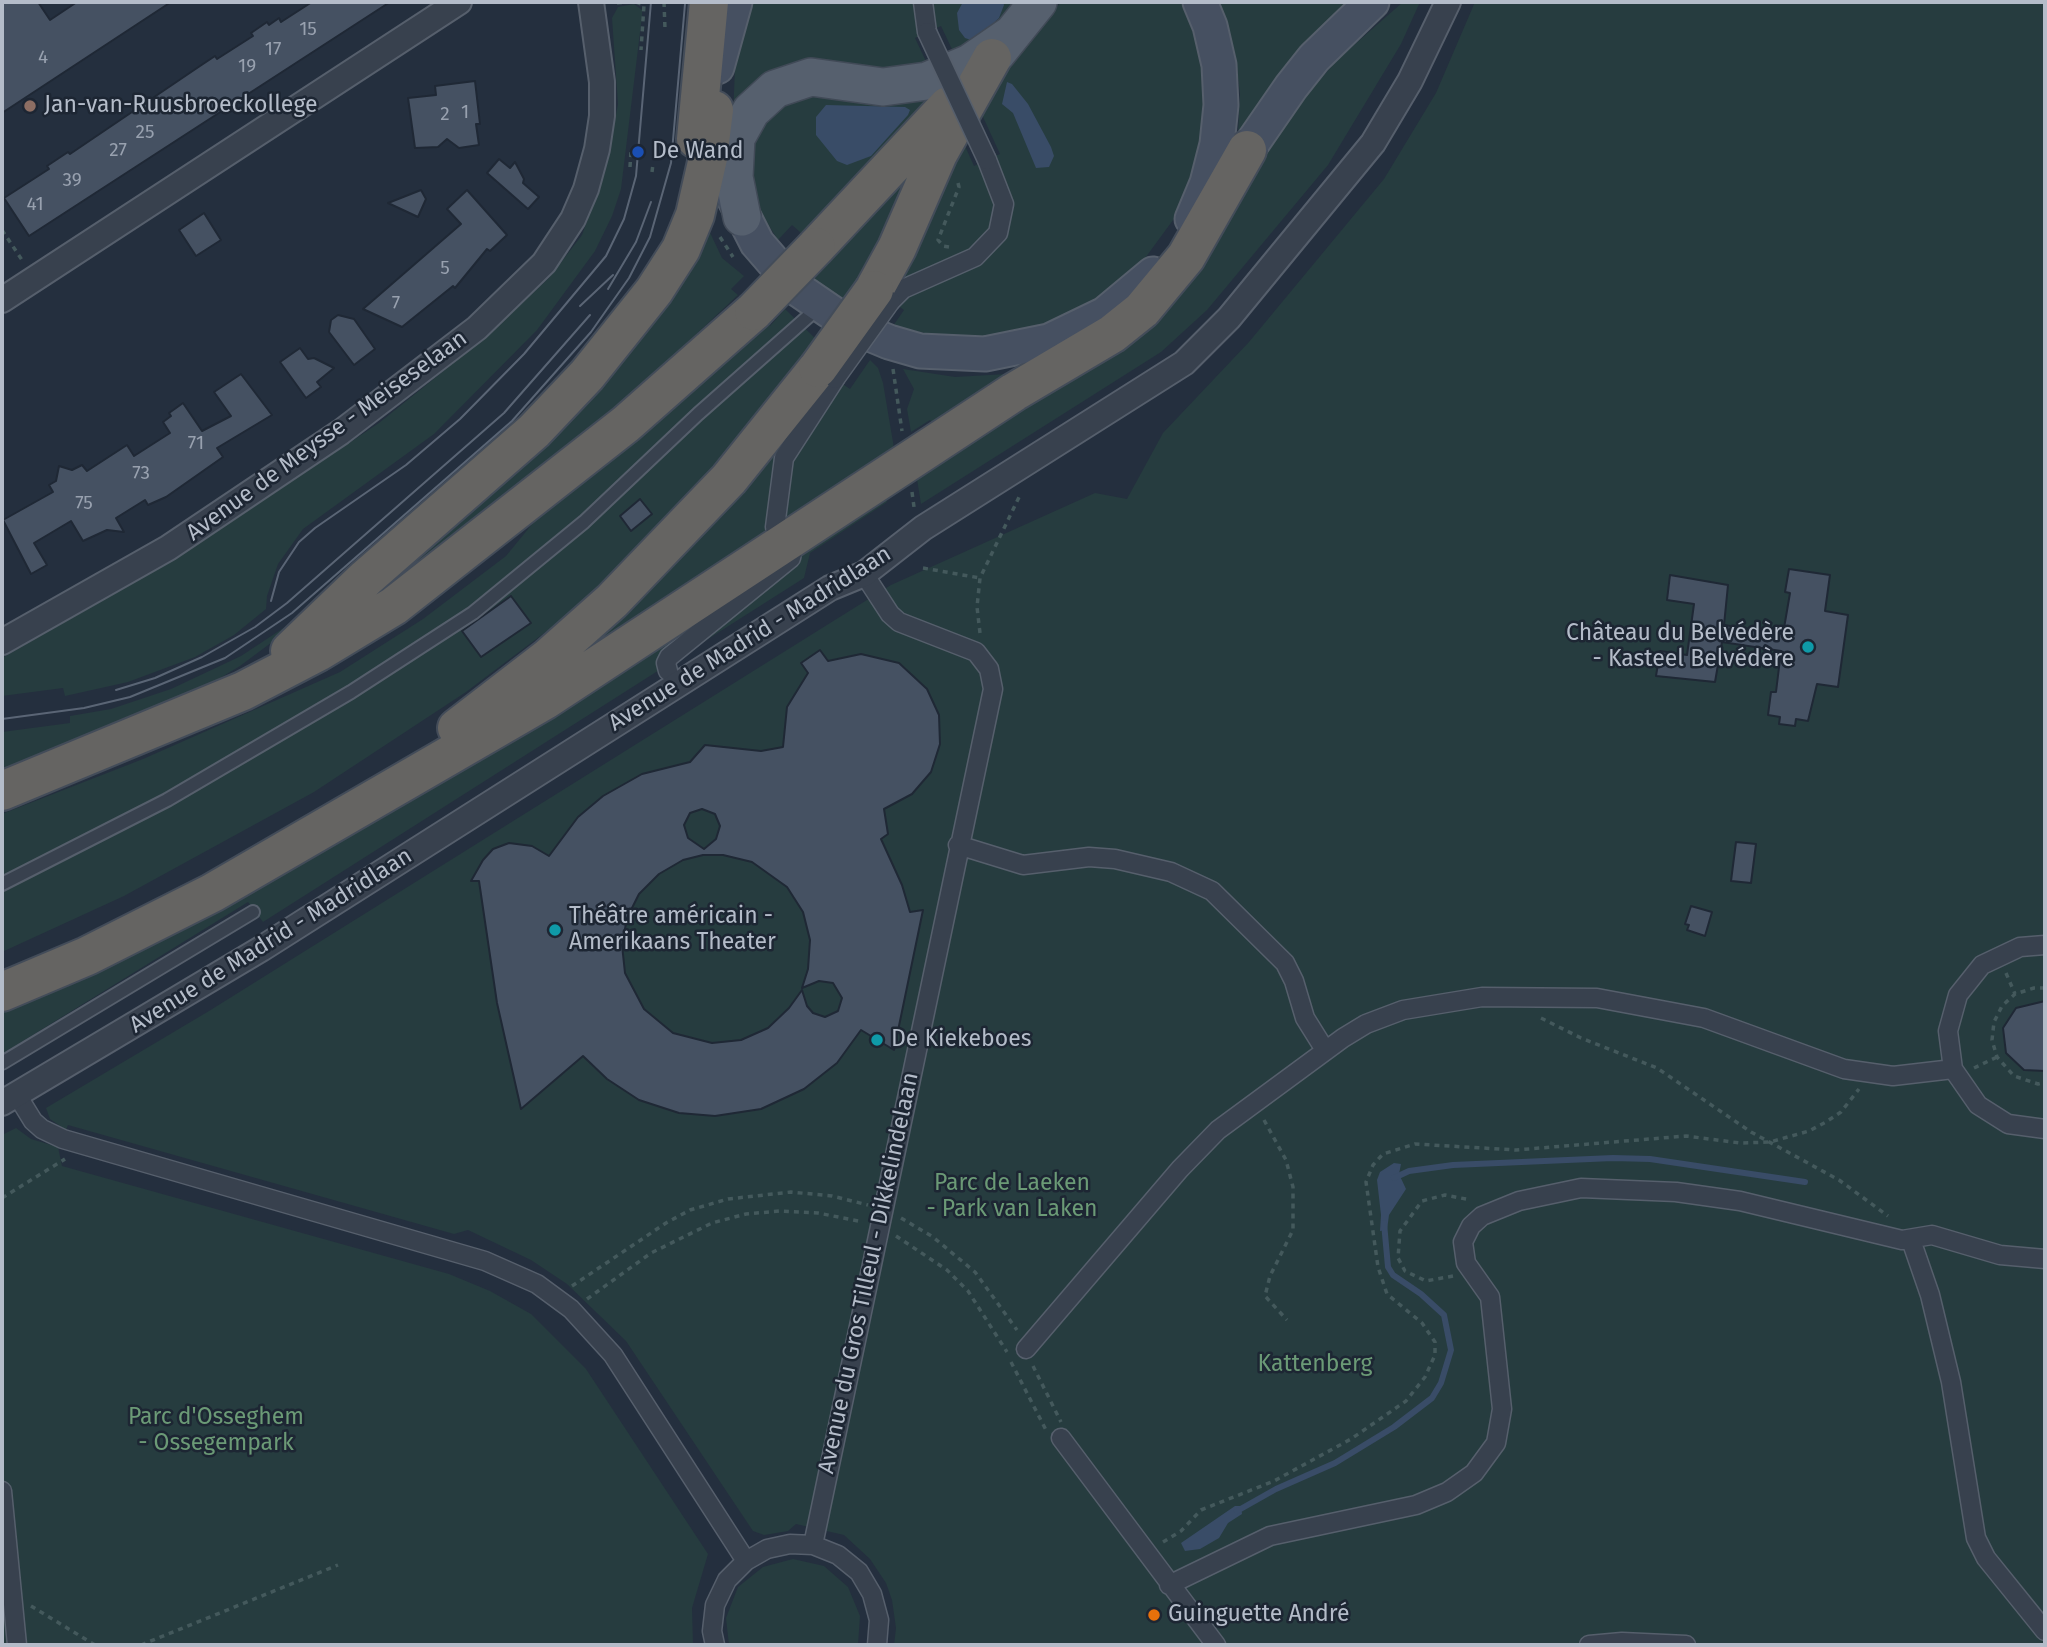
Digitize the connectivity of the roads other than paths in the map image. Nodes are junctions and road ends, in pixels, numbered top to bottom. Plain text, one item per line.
1 (459, 2) edge
2 (591, 2) edge
3 (709, 2) edge
4 (735, 2) edge
5 (923, 2) edge
6 (1038, 2) edge
7 (1200, 2) edge
8 (1372, 2) edge
9 (1448, 2) edge
10 (1002, 46) junction
11 (714, 110) junction
12 (1247, 150) junction
13 (742, 217) junction
14 (1170, 253) junction
15 (883, 295) junction
16 (2, 300) edge
17 (819, 307) junction
18 (1079, 329) junction
19 (616, 338) junction
20 (827, 373) junction
21 (1014, 392) junction
22 (785, 542) junction
23 (864, 574) junction
24 (2, 642) edge
25 (668, 671) dead end
26 (243, 691) junction
27 (2, 791) edge
28 (958, 845) junction
29 (2, 884) edge
30 (253, 912) dead end
31 (2045, 945) edge
32 (12, 987) edge
33 (1325, 1050) junction
34 (2, 1063) edge
35 (1953, 1069) junction
36 (10, 1099) edge
37 (2045, 1129) edge
38 (1912, 1240) junction
39 (2045, 1259) edge
40 (1026, 1349) road end
41 (1061, 1438) road end
42 (2, 1492) edge
43 (813, 1545) junction
44 (746, 1561) junction
45 (1169, 1585) junction
46 (2045, 1631) edge
47 (18, 1645) edge
48 (715, 1645) edge
49 (877, 1645) edge
50 (1216, 1645) edge
51 (1589, 1645) edge
52 (1686, 1645) edge

1 - 16 street
2 - 24 street, Avenue de Meysse - Meiseselaan
3 - 19 highway
4 - 11 main road
5 - 15 street, bridge
6 - 10 main road
7 - 14 main road
8 - 12 main road
9 - 23 street, Avenue de Madrid - Madridlaan
10 - 13 main road
10 - 15 highway
10 - 26 highway, bridge
11 - 13 main road
11 - 19 highway
12 - 14 main road
12 - 21 highway
13 - 17 main road
14 - 18 main road
15 - 20 highway, bridge
17 - 18 main road
17 - 29 lane
18 - 21 highway
19 - 26 highway
20 - 22 street
20 - 32 highway
21 - 22 highway
22 - 25 street
22 - 32 highway
23 - 28 street, Avenue du Gros Tilleul - Dikkelindelaan
23 - 36 street, Avenue de Madrid - Madridlaan
26 - 27 highway
28 - 33 street
28 - 43 street, Avenue du Gros Tilleul - Dikkelindelaan
30 - 34 lane
31 - 35 street
33 - 35 street
33 - 40 street
35 - 37 street
36 - 44 street
38 - 39 street
38 - 45 street
38 - 46 street
41 - 45 street
42 - 47 street
43 - 44 street
43 - 49 street
44 - 48 street
45 - 50 street
51 - 52 street

